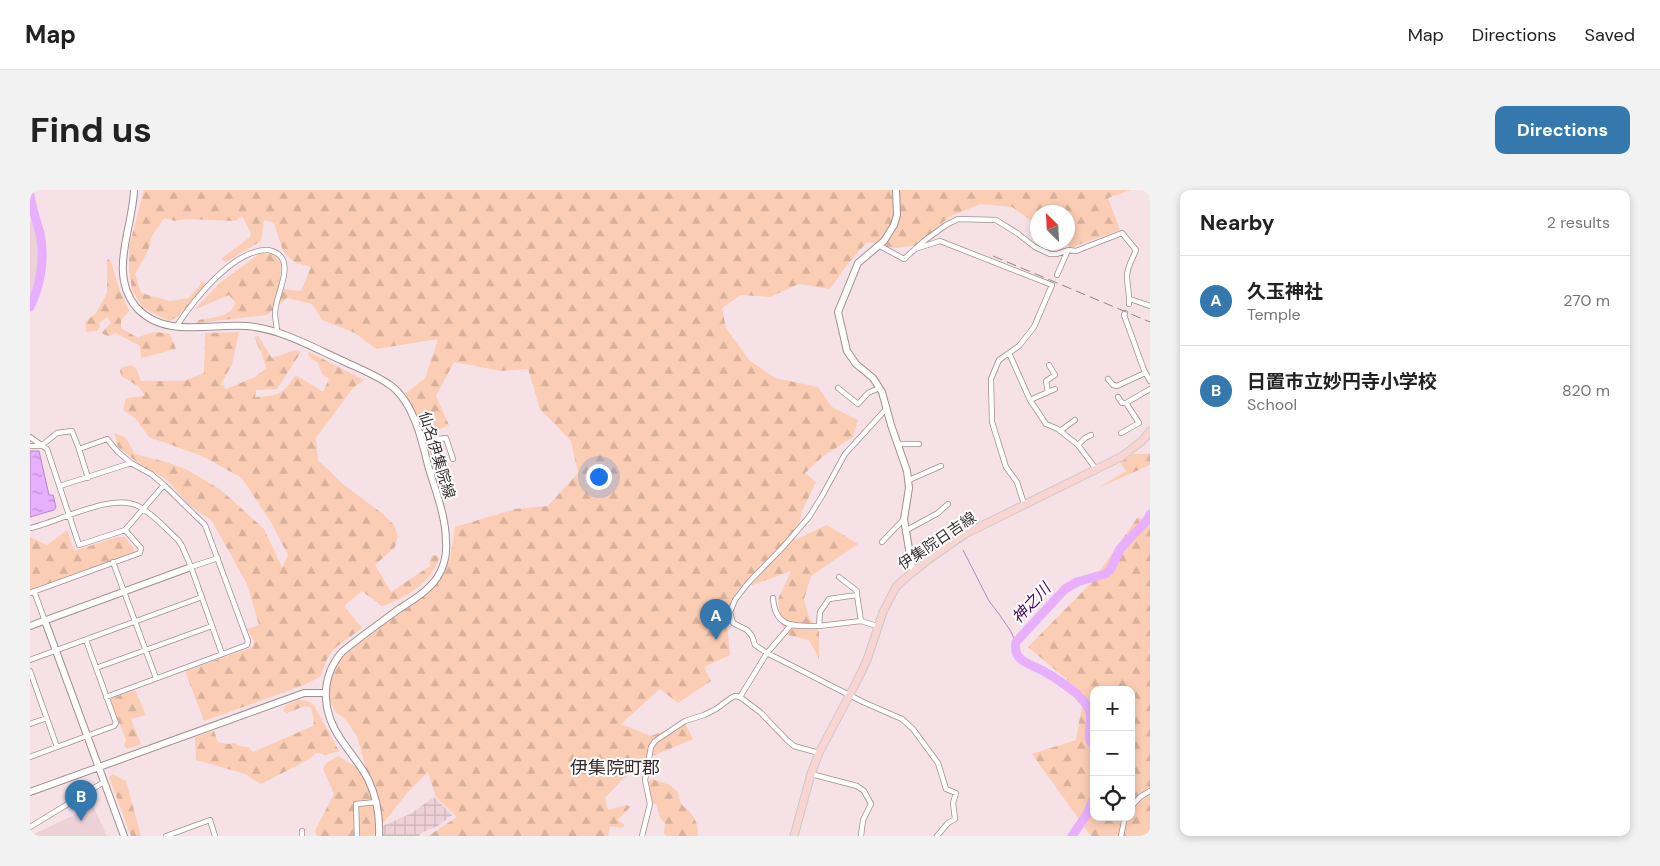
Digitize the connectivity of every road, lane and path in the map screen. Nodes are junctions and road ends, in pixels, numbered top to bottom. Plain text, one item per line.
1 (134, 190) edge
2 (896, 190) edge
3 (1030, 243) edge
4 (880, 246) junction
5 (915, 249) junction
6 (1041, 250) edge
7 (1068, 250) junction
8 (1057, 275) dead end
9 (1150, 306) edge
10 (1124, 313) dead end
11 (176, 327) junction
12 (277, 332) junction
13 (1009, 353) junction
14 (1049, 365) dead end
15 (1145, 372) junction
16 (1108, 379) dead end
17 (1150, 381) edge
18 (838, 388) dead end
19 (879, 388) junction
20 (1055, 389) dead end
21 (1150, 389) edge
22 (1048, 392) junction
23 (1118, 397) dead end
24 (1030, 400) junction
25 (1126, 403) junction
26 (887, 408) junction
27 (1075, 420) dead end
28 (1060, 431) junction
29 (1150, 431) edge
30 (1121, 433) dead end
31 (1091, 436) dead end
32 (30, 438) edge
33 (897, 444) junction
34 (919, 444) dead end
35 (1078, 445) junction
36 (30, 446) edge
37 (41, 446) junction
38 (79, 449) junction
39 (453, 459) dead end
40 (131, 463) junction
41 (941, 466) dead end
42 (1096, 469) junction
43 (431, 474) junction
44 (88, 478) junction
45 (909, 480) junction
46 (164, 485) junction
47 (60, 486) junction
48 (948, 504) dead end
49 (1024, 504) junction
50 (143, 509) junction
51 (69, 516) junction
52 (904, 520) junction
53 (30, 528) edge
54 (125, 530) junction
55 (905, 531) junction
56 (882, 542) dead end
57 (218, 558) junction
58 (113, 562) junction
59 (192, 567) junction
60 (914, 571) junction
61 (839, 577) dead end
62 (32, 592) edge
63 (124, 592) junction
64 (857, 595) junction
65 (202, 597) junction
66 (773, 598) dead end
67 (44, 621) junction
68 (861, 621) junction
69 (135, 622) junction
70 (791, 625) junction
71 (30, 626) edge
72 (212, 626) junction
73 (819, 626) junction
74 (878, 626) junction
75 (86, 640) junction
76 (146, 650) junction
77 (55, 651) junction
78 (767, 653) junction
79 (222, 654) junction
80 (30, 660) edge
81 (96, 668) junction
82 (30, 672) edge
83 (156, 678) junction
84 (325, 693) junction
85 (850, 695) junction
86 (106, 696) junction
87 (740, 697) junction
88 (47, 718) junction
89 (30, 724) edge
90 (86, 736) junction
91 (57, 747) junction
92 (819, 753) junction
93 (30, 756) edge
94 (99, 768) junction
95 (811, 774) junction
96 (104, 782) junction
97 (1150, 791) edge
98 (30, 792) edge
99 (377, 802) junction
100 (1135, 803) edge
101 (1124, 821) edge
102 (30, 827) edge
103 (124, 836) edge
104 (166, 836) edge
105 (215, 836) edge
106 (357, 836) edge
107 (379, 836) edge
108 (642, 836) edge
109 (794, 836) edge
110 (861, 836) edge
111 (937, 836) edge
112 (1121, 836) edge

1 - 11 street, 仙名伊集院線
2 - 4 street
3 - 5 street
4 - 5 street
4 - 19 street
5 - 13 street
6 - 7 street
7 - 8 street
7 - 9 street
10 - 15 street
11 - 12 street, 仙名伊集院線
11 - 12 street
12 - 43 street, 仙名伊集院線
13 - 24 street
13 - 49 street
14 - 22 street
15 - 16 street
15 - 17 street
18 - 19 street
19 - 26 street
20 - 22 street
21 - 25 street
22 - 24 street
23 - 25 street
24 - 28 street
25 - 30 street
26 - 33 street
26 - 78 street
27 - 28 street
28 - 35 street
29 - 42 main road, 伊集院日吉線
31 - 35 street
32 - 37 street
33 - 34 street
33 - 45 street
35 - 42 street
36 - 37 street
37 - 38 street
37 - 47 street
38 - 40 street
38 - 44 street
39 - 43 street
40 - 44 street
40 - 46 street
41 - 45 street
42 - 49 main road, 伊集院日吉線
43 - 84 street, 仙名伊集院線
44 - 47 street
45 - 52 street
46 - 50 street
46 - 57 street
47 - 51 street
48 - 55 street
49 - 60 main road, 伊集院日吉線
50 - 51 street
50 - 54 street
50 - 59 street
51 - 53 street
51 - 54 street
52 - 55 street
52 - 56 street
54 - 58 street
55 - 60 street
57 - 59 street
57 - 79 street
58 - 62 street
58 - 63 street
59 - 63 street
59 - 65 street
60 - 74 main road, 伊集院日吉線
61 - 64 street
62 - 67 street
63 - 67 street
63 - 69 street
64 - 68 street
64 - 73 street
65 - 69 street
65 - 72 street
66 - 70 street
67 - 71 street
67 - 77 street
68 - 73 street
68 - 74 street
69 - 75 street
69 - 76 street
70 - 73 street
70 - 78 street
72 - 76 street
72 - 79 street
74 - 85 main road, 伊集院日吉線
75 - 77 street
75 - 81 street
76 - 81 street
76 - 83 street
77 - 80 street
77 - 90 street
78 - 85 street
78 - 87 street
79 - 83 street
81 - 86 street
82 - 88 street
83 - 86 street
84 - 94 street
84 - 99 street, 仙名伊集院線
85 - 92 main road, 伊集院日吉線
85 - 111 street
86 - 90 street
87 - 92 street
87 - 108 street
88 - 89 street
88 - 91 street
90 - 91 street
90 - 94 street
91 - 93 street
92 - 95 main road, 伊集院日吉線
94 - 96 street
94 - 98 street
95 - 109 main road, 伊集院日吉線
95 - 110 street
96 - 102 street
96 - 103 street
97 - 100 street
99 - 106 street
99 - 107 street, 仙名伊集院線
101 - 112 street
104 - 105 street

